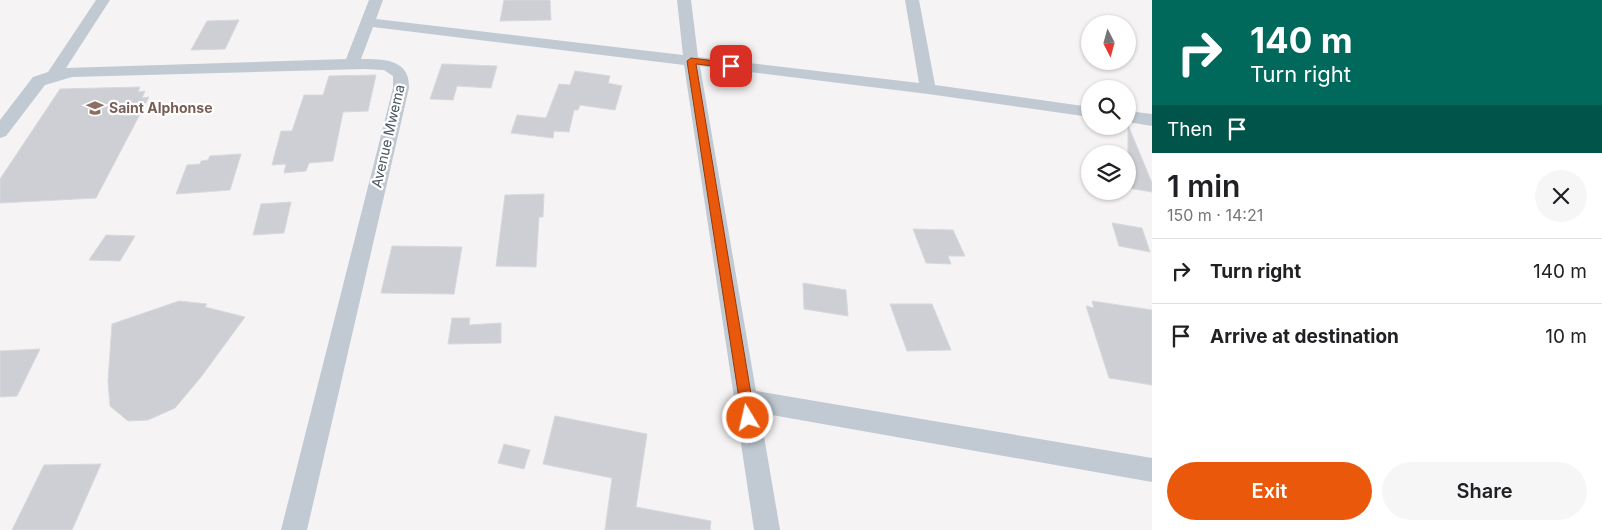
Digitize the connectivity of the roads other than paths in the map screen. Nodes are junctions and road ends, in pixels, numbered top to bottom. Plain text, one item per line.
1 (103, 0) edge
2 (376, 0) edge
3 (684, 0) edge
4 (912, 0) edge
5 (368, 22) junction
6 (691, 61) junction
7 (352, 64) junction
8 (53, 76) junction
9 (928, 88) junction
10 (1081, 111) edge
11 (1136, 118) edge
12 (1152, 120) edge
13 (0, 132) edge
14 (745, 400) junction
15 (1152, 470) edge
16 (294, 530) edge
17 (766, 530) edge

1 - 8 street
2 - 5 street
3 - 6 street
4 - 9 street
5 - 6 street
5 - 7 street
6 - 9 street
6 - 14 street
7 - 8 street, Avenue Mwema
7 - 16 street, Avenue Mwema
8 - 13 street, Avenue Mwema
9 - 10 street
11 - 12 street
14 - 15 street
14 - 17 street

